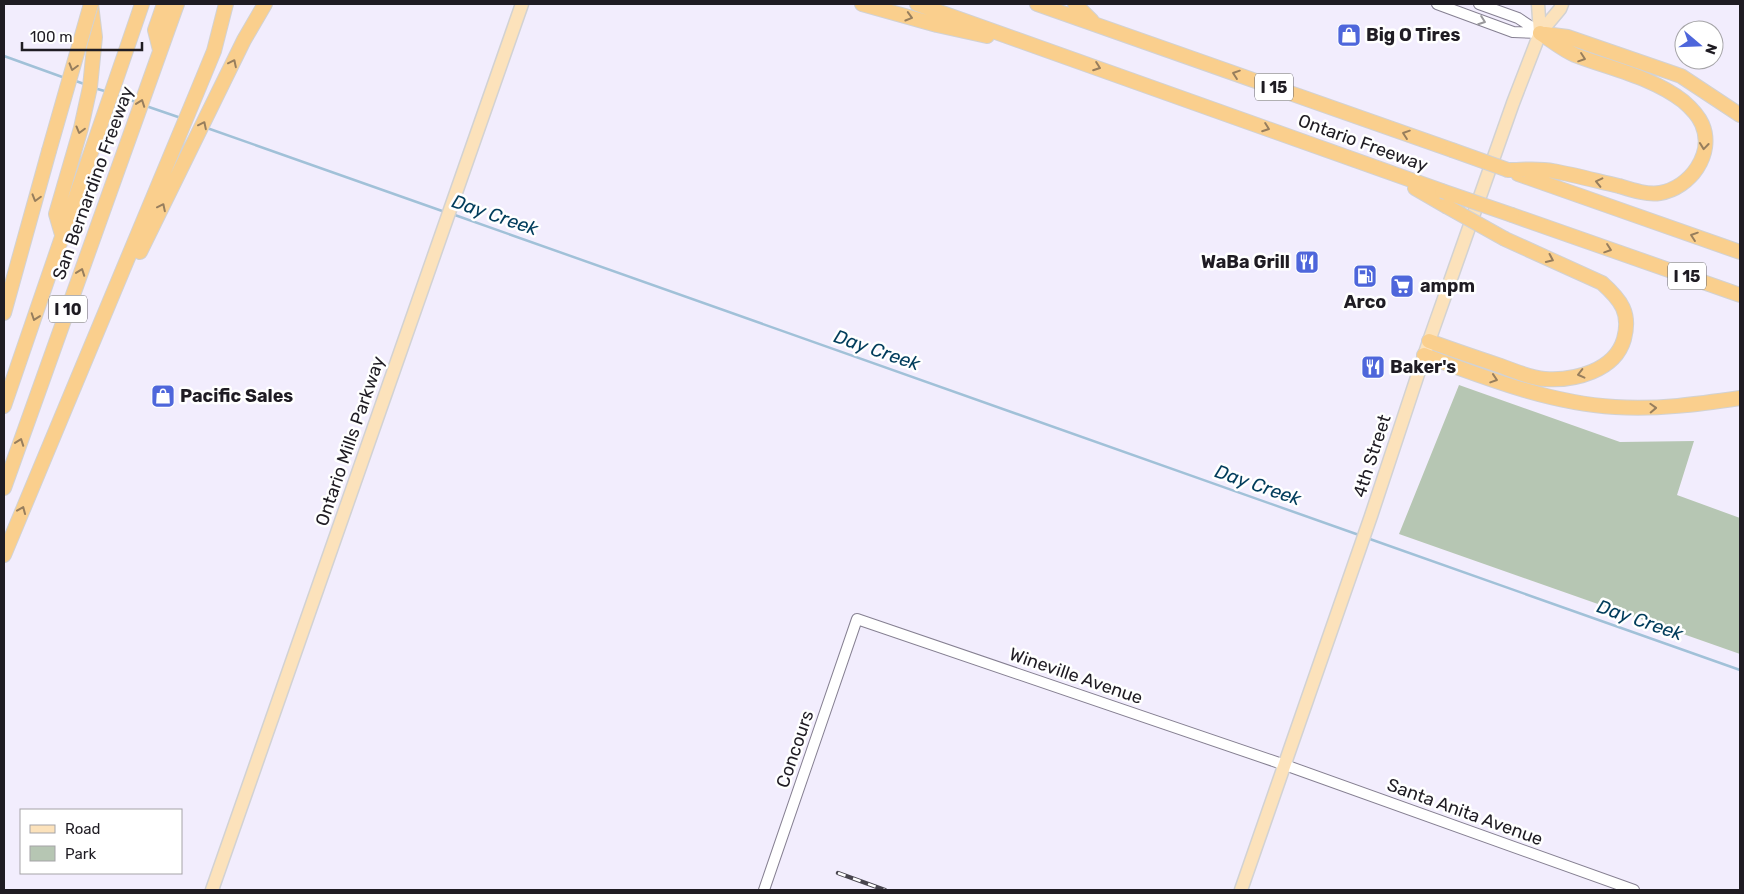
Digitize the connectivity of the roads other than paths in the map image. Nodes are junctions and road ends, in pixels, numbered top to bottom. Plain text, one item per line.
1 (91, 4) edge
2 (142, 4) edge
3 (164, 4) edge
4 (177, 4) edge
5 (226, 4) edge
6 (265, 4) edge
7 (522, 4) edge
8 (862, 4) edge
9 (917, 4) edge
10 (1037, 4) edge
11 (1075, 4) edge
12 (1437, 4) edge
13 (1479, 4) edge
14 (1538, 4) edge
15 (1562, 4) edge
16 (1096, 24) junction
17 (1540, 33) junction
18 (160, 51) junction
19 (1051, 51) junction
20 (1740, 115) edge
21 (1379, 168) junction
22 (1529, 174) junction
23 (63, 238) junction
24 (1740, 252) edge
25 (1740, 295) edge
26 (4, 312) edge
27 (1429, 342) junction
28 (1424, 355) junction
29 (86, 360) junction
30 (1740, 398) edge
31 (4, 406) edge
32 (4, 488) edge
33 (4, 555) edge
34 (857, 619) joint
35 (1285, 765) junction
36 (212, 890) edge
37 (764, 890) edge
38 (1241, 890) edge
39 (1634, 890) edge

1 -> 23 highway
1 -> 26 highway, bridge
2 - 23 highway, San Bernardino Freeway / I 10
3 - 18 highway
4 - 18 highway, San Bernardino Freeway / I 10
5 - 29 highway
29 -> 6 highway
7 - 36 main road, Ontario Mills Parkway
8 -> 19 highway
9 - 19 highway, Ontario Freeway / I 15
10 - 16 highway, Ontario Freeway / I 15
11 - 16 highway
12 -> 17 street
13 - 17 street
14 - 17 main road, 4th Street
15 - 17 main road, 4th Street
22 -> 16 highway, Ontario Freeway / I 15, bridge
17 - 20 highway
17 -> 22 highway
17 - 27 main road, 4th Street
32 -> 18 highway, San Bernardino Freeway / I 10
19 -> 21 highway, Ontario Freeway / I 15
21 -> 25 highway, Ontario Freeway / I 15, bridge
21 -> 27 highway, bridge
24 -> 22 highway, Ontario Freeway / I 15
23 -> 31 highway, San Bernardino Freeway / I 10
27 - 28 main road, 4th Street
28 -> 30 highway
28 - 35 main road, 4th Street
33 -> 29 highway
34 - 35 street, Wineville Avenue
34 - 37 street, Concours
35 - 38 main road, 4th Street
35 - 39 street, Santa Anita Avenue

